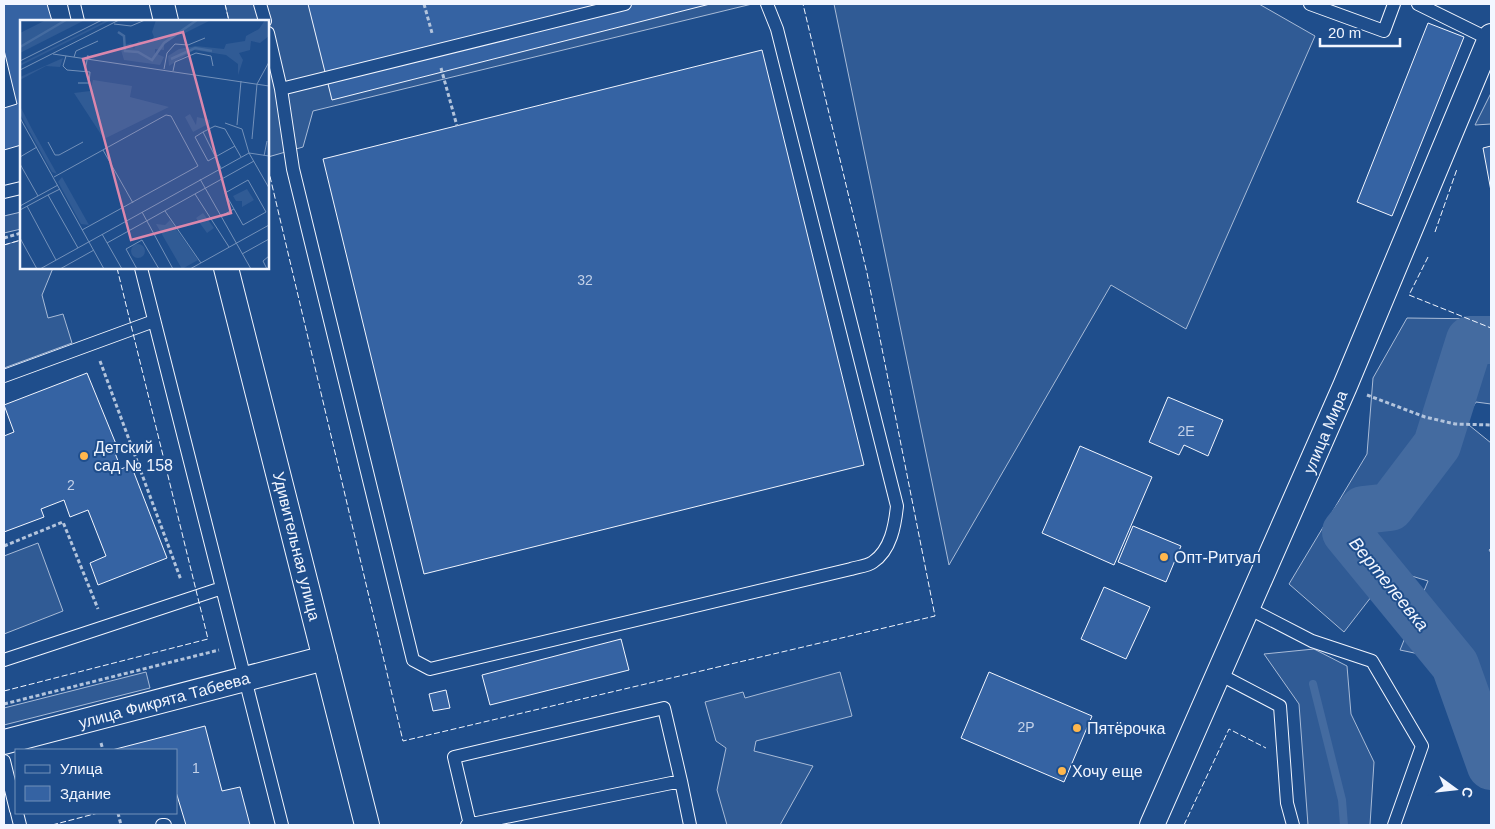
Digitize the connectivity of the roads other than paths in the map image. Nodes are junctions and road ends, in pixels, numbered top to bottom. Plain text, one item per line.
1 (74, 4) edge
2 (162, 4) edge
3 (260, 4) edge
4 (625, 4) edge
5 (767, 4) edge
6 (1310, 4) edge
7 (1394, 4) edge
8 (1418, 4) edge
9 (78, 20) edge
10 (166, 20) edge
11 (265, 20) edge
12 (269, 37) edge
13 (1491, 38) edge
14 (281, 89) junction
15 (20, 188) edge
16 (4, 192) edge
17 (141, 269) edge
18 (226, 269) edge
19 (154, 321) junction
20 (4, 376) edge
21 (222, 588) junction
22 (1248, 608) junction
23 (325, 658) junction
24 (4, 660) edge
25 (1219, 674) junction
26 (245, 678) junction
27 (4, 742) edge
28 (4, 761) edge
29 (681, 781) junction
30 (15, 804) edge
31 (282, 825) edge
32 (367, 825) edge
33 (469, 825) edge
34 (690, 825) edge
35 (1152, 825) edge
36 (1293, 825) edge
37 (1394, 825) edge

1 - 9 lane
2 - 10 street
3 - 11 lane
4 - 14 lane
5 - 14 lane
6 - 7 lane
8 - 13 lane
12 - 14 lane
13 - 22 street, улица Мира
15 - 16 lane
17 - 19 lane
18 - 23 street, Удивительная улица
19 - 20 lane
19 - 21 lane
21 - 24 lane
21 - 26 lane
22 - 25 street, улица Мира
22 - 37 lane
23 - 26 street, улица Фикрята Табеева
23 - 32 street, Удивительная улица
25 - 35 street, улица Мира
25 - 36 lane
26 - 27 street, улица Фикрята Табеева
26 - 31 lane
28 - 30 lane
29 - 33 lane
29 - 33 lane
29 - 34 lane

